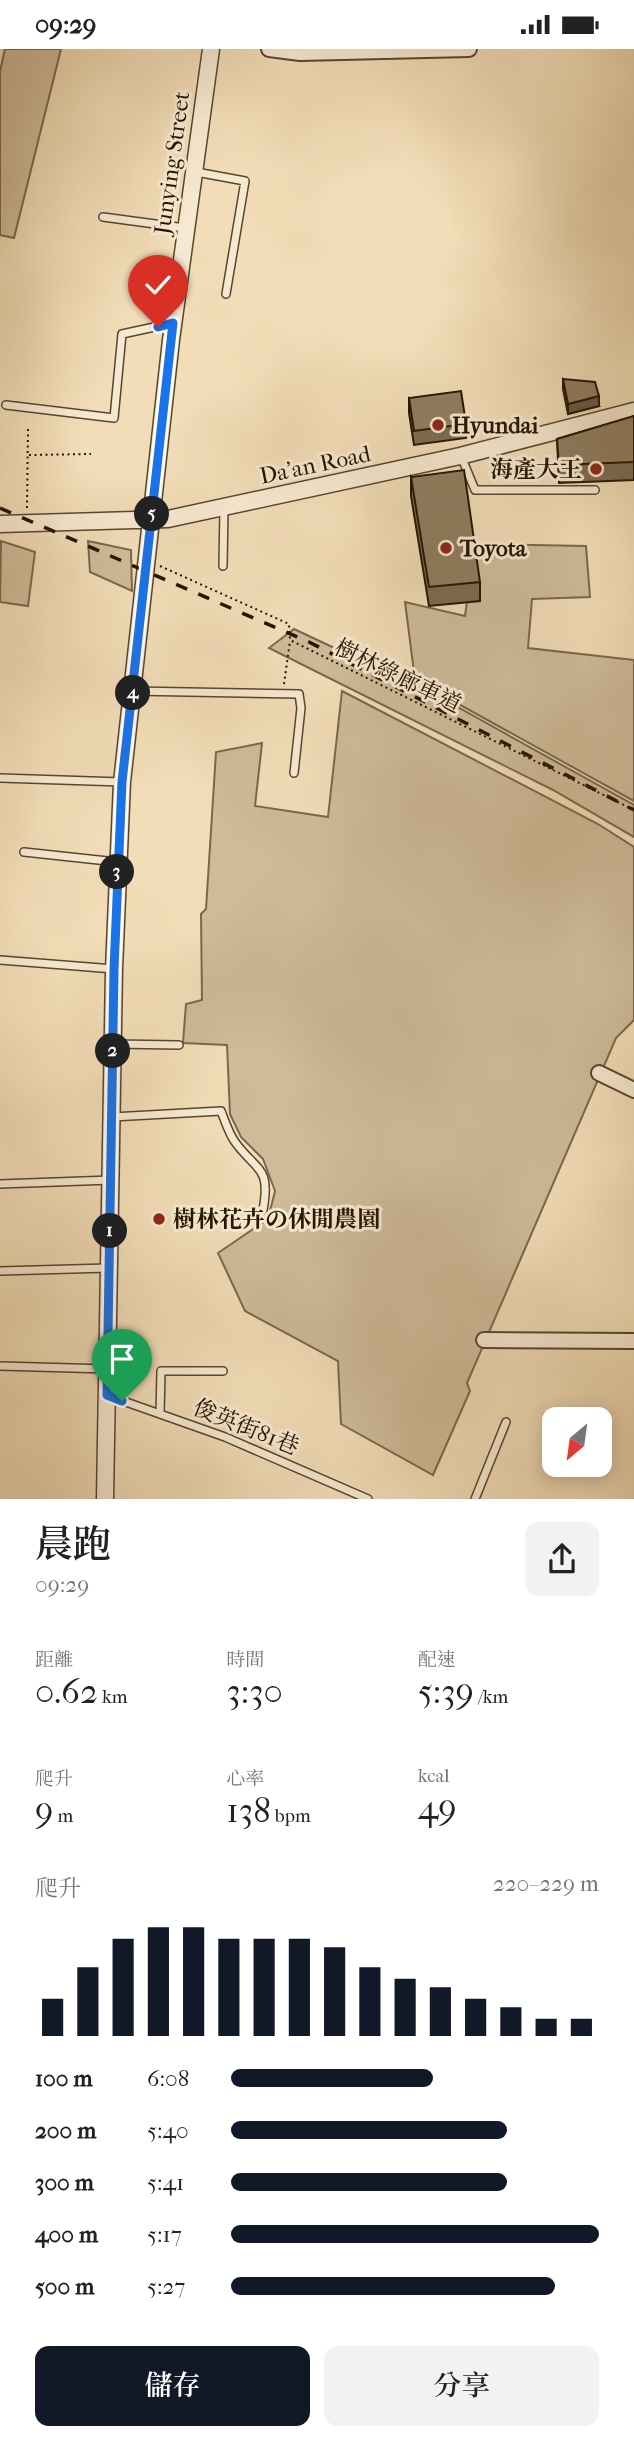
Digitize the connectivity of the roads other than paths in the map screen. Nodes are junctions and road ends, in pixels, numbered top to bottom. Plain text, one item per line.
1 (211, 49) edge
2 (268, 49) edge
3 (469, 49) edge
4 (194, 172) junction
5 (103, 217) dead end
6 (186, 228) junction
7 (226, 293) dead end
8 (173, 323) junction
9 (6, 405) dead end
10 (634, 411) edge
11 (460, 456) junction
12 (595, 490) dead end
13 (225, 508) junction
14 (151, 520) junction
15 (0, 524) edge
16 (223, 566) dead end
17 (133, 691) junction
18 (294, 773) dead end
19 (0, 778) edge
20 (122, 782) junction
21 (24, 852) dead end
22 (118, 862) junction
23 (0, 960) edge
24 (114, 969) junction
25 (113, 1044) junction
26 (179, 1045) dead end
27 (599, 1073) dead end
28 (634, 1090) edge
29 (112, 1117) junction
30 (111, 1180) junction
31 (0, 1184) edge
32 (250, 1216) dead end
33 (109, 1268) junction
34 (0, 1271) edge
35 (484, 1339) dead end
36 (634, 1341) edge
37 (0, 1366) edge
38 (108, 1369) junction
39 (223, 1371) dead end
40 (107, 1395) junction
41 (160, 1414) junction
42 (506, 1422) dead end
43 (105, 1499) edge
44 (368, 1499) edge
45 (475, 1499) edge

1 - 4 street, Junying Street
2 - 3 street
4 - 6 street, Junying Street
4 - 7 lane
5 - 6 lane
6 - 8 street, Junying Street
8 - 9 lane
8 - 14 street, Junying Street
10 - 11 street, Da'an Road
11 - 12 lane
11 - 13 street, Da'an Road
13 - 14 street, Da'an Road
13 - 16 lane
14 - 15 street, Da'an Road
14 - 17 street, Junying Street
17 - 18 lane
17 - 20 street, Junying Street
19 - 20 lane
20 - 22 street, Junying Street
21 - 22 lane
22 - 24 street, Junying Street
23 - 24 lane
24 - 25 street, Junying Street
25 - 26 lane
25 - 29 street, Junying Street
27 - 28 street
29 - 30 street, Junying Street
29 - 32 lane
30 - 31 lane
30 - 33 street, Junying Street
33 - 34 lane
33 - 38 street, Junying Street
35 - 36 street
37 - 38 lane
38 - 40 street, Junying Street
39 - 41 lane
40 - 41 lane, 俊英街81巷
40 - 43 street, Junying Street
41 - 44 lane, 俊英街81巷
42 - 45 lane

